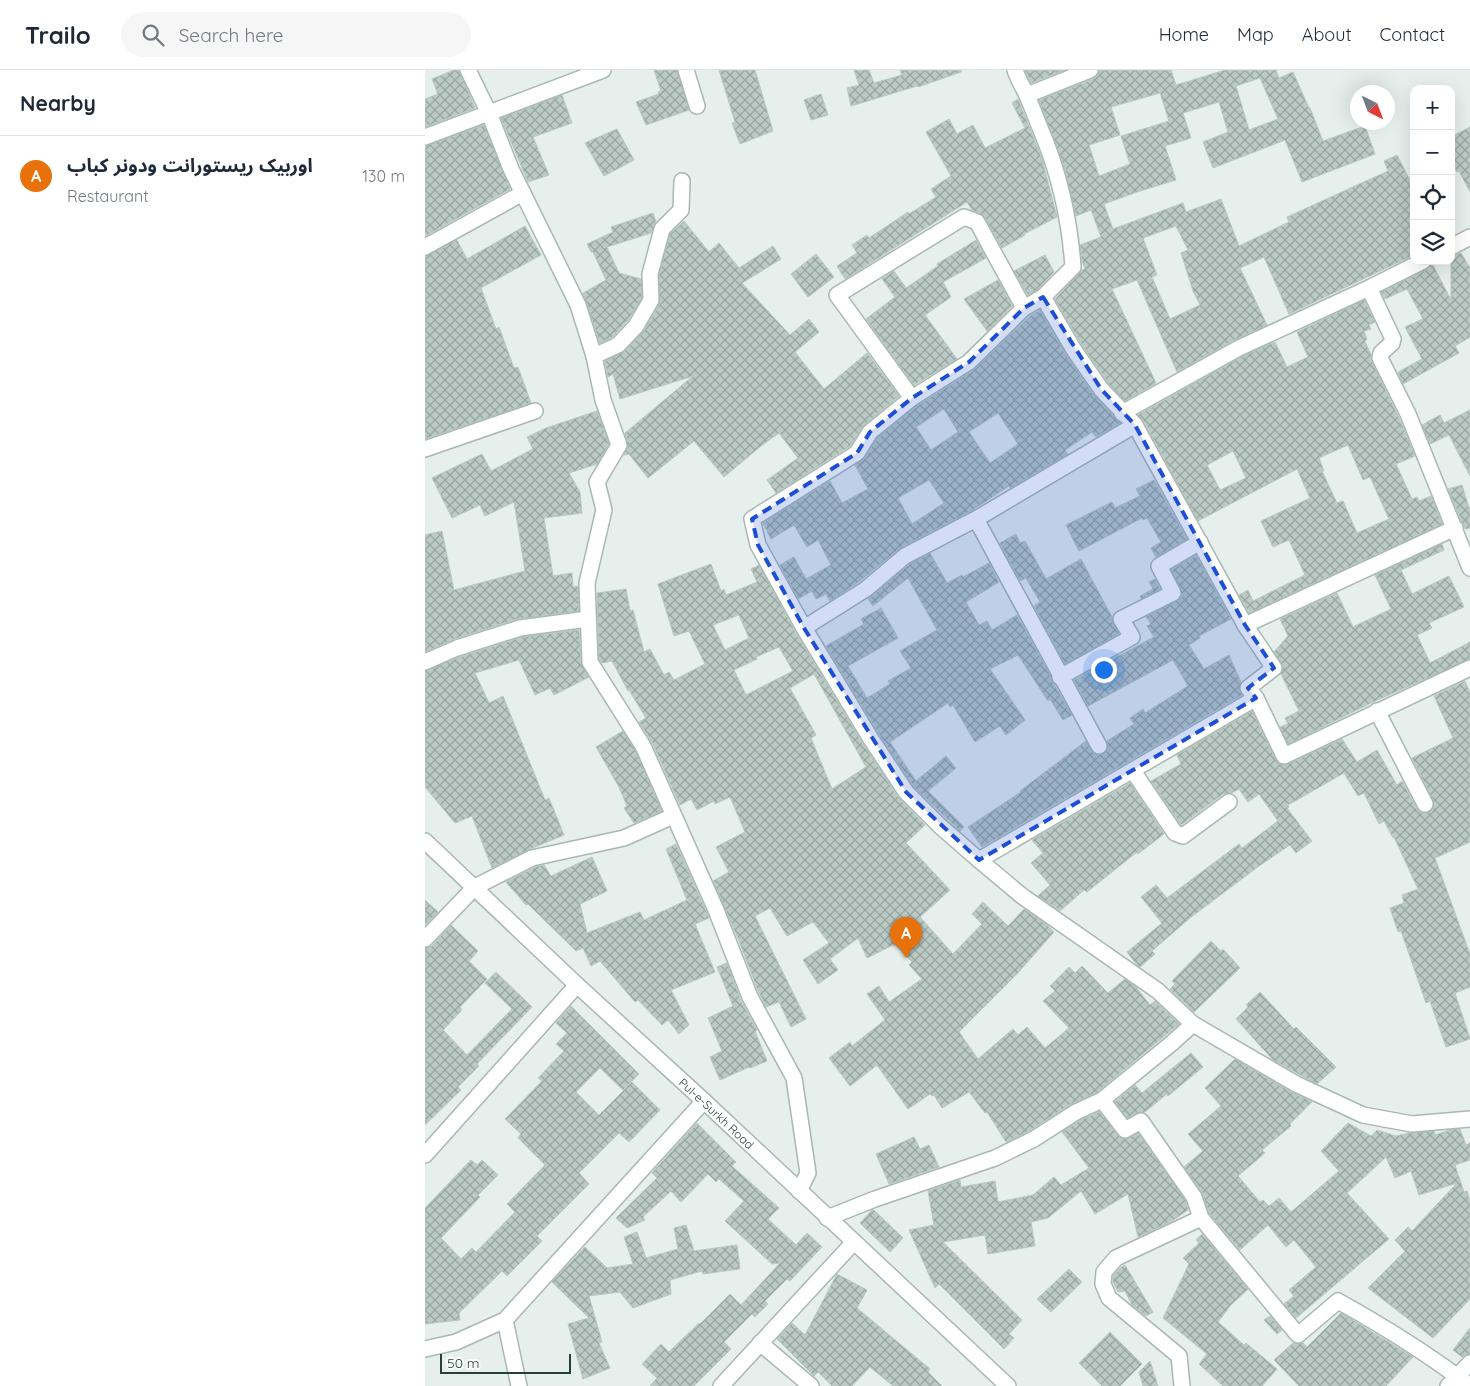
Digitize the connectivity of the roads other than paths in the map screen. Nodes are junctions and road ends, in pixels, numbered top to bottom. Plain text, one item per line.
1 (468, 70) edge
2 (603, 70) edge
3 (686, 70) edge
4 (1015, 70) edge
5 (1090, 70) edge
6 (1027, 95) junction
7 (697, 106) dead end
8 (489, 113) junction
9 (425, 137) edge
10 (682, 181) dead end
11 (523, 193) junction
12 (1470, 237) edge
13 (1455, 245) edge
14 (425, 247) edge
15 (1415, 265) edge
16 (1369, 288) junction
17 (1043, 297) junction
18 (1024, 308) junction
19 (594, 356) junction
20 (912, 398) junction
21 (535, 411) dead end
22 (1122, 413) junction
23 (1135, 425) junction
24 (425, 450) edge
25 (976, 519) junction
26 (1455, 528) junction
27 (1200, 542) junction
28 (1470, 568) edge
29 (588, 619) junction
30 (1245, 625) junction
31 (804, 628) junction
32 (425, 662) edge
33 (1470, 668) edge
34 (1060, 677) junction
35 (1256, 698) junction
36 (1377, 711) junction
37 (1099, 746) dead end
38 (1133, 771) junction
39 (1229, 802) dead end
40 (1425, 804) dead end
41 (673, 816) junction
42 (425, 841) edge
43 (979, 860) junction
44 (475, 887) junction
45 (425, 939) edge
46 (577, 985) junction
47 (1193, 1024) junction
48 (1102, 1100) junction
49 (704, 1101) junction
50 (1470, 1119) edge
51 (425, 1156) edge
52 (799, 1191) junction
53 (827, 1218) junction
54 (1201, 1218) junction
55 (853, 1242) junction
56 (505, 1320) junction
57 (760, 1344) junction
58 (425, 1349) edge
59 (1470, 1363) edge
60 (1453, 1381) edge
61 (519, 1386) edge
62 (721, 1386) edge
63 (811, 1386) edge
64 (1008, 1386) edge
65 (1182, 1386) edge
66 (1470, 1386) edge

1 - 8 street
2 - 8 street
3 - 7 street
4 - 6 street
5 - 6 street
6 - 17 street
8 - 9 street
8 - 11 street
10 - 19 street
11 - 14 street
11 - 19 street
12 - 13 street
15 - 16 street
16 - 22 street
16 - 26 street
17 - 18 street
17 - 22 street
18 - 20 street
18 - 20 street
19 - 29 street
20 - 31 street
21 - 24 street
22 - 23 street
23 - 25 street
23 - 27 street
25 - 31 street
25 - 34 street
26 - 28 street
26 - 30 street
27 - 30 street
27 - 34 street
29 - 32 street
29 - 41 street
30 - 35 street
31 - 43 street
33 - 36 street
34 - 37 street
35 - 36 street
35 - 38 street
36 - 40 street
38 - 39 street
38 - 43 street
41 - 44 street
41 - 52 street
42 - 44 street, Pul-e-Surkh Road
43 - 47 street
44 - 45 street
44 - 46 street, Pul-e-Surkh Road
46 - 49 street, Pul-e-Surkh Road
46 - 51 street
47 - 48 street
47 - 50 street
48 - 53 street
48 - 54 street
49 - 52 street, Pul-e-Surkh Road
49 - 56 street
52 - 53 street, Pul-e-Surkh Road
53 - 55 street, Pul-e-Surkh Road
54 - 60 street
54 - 65 street
55 - 57 street
55 - 64 street, Pul-e-Surkh Road
56 - 58 street
56 - 61 street
57 - 62 street
57 - 63 street
59 - 60 street
60 - 66 street

